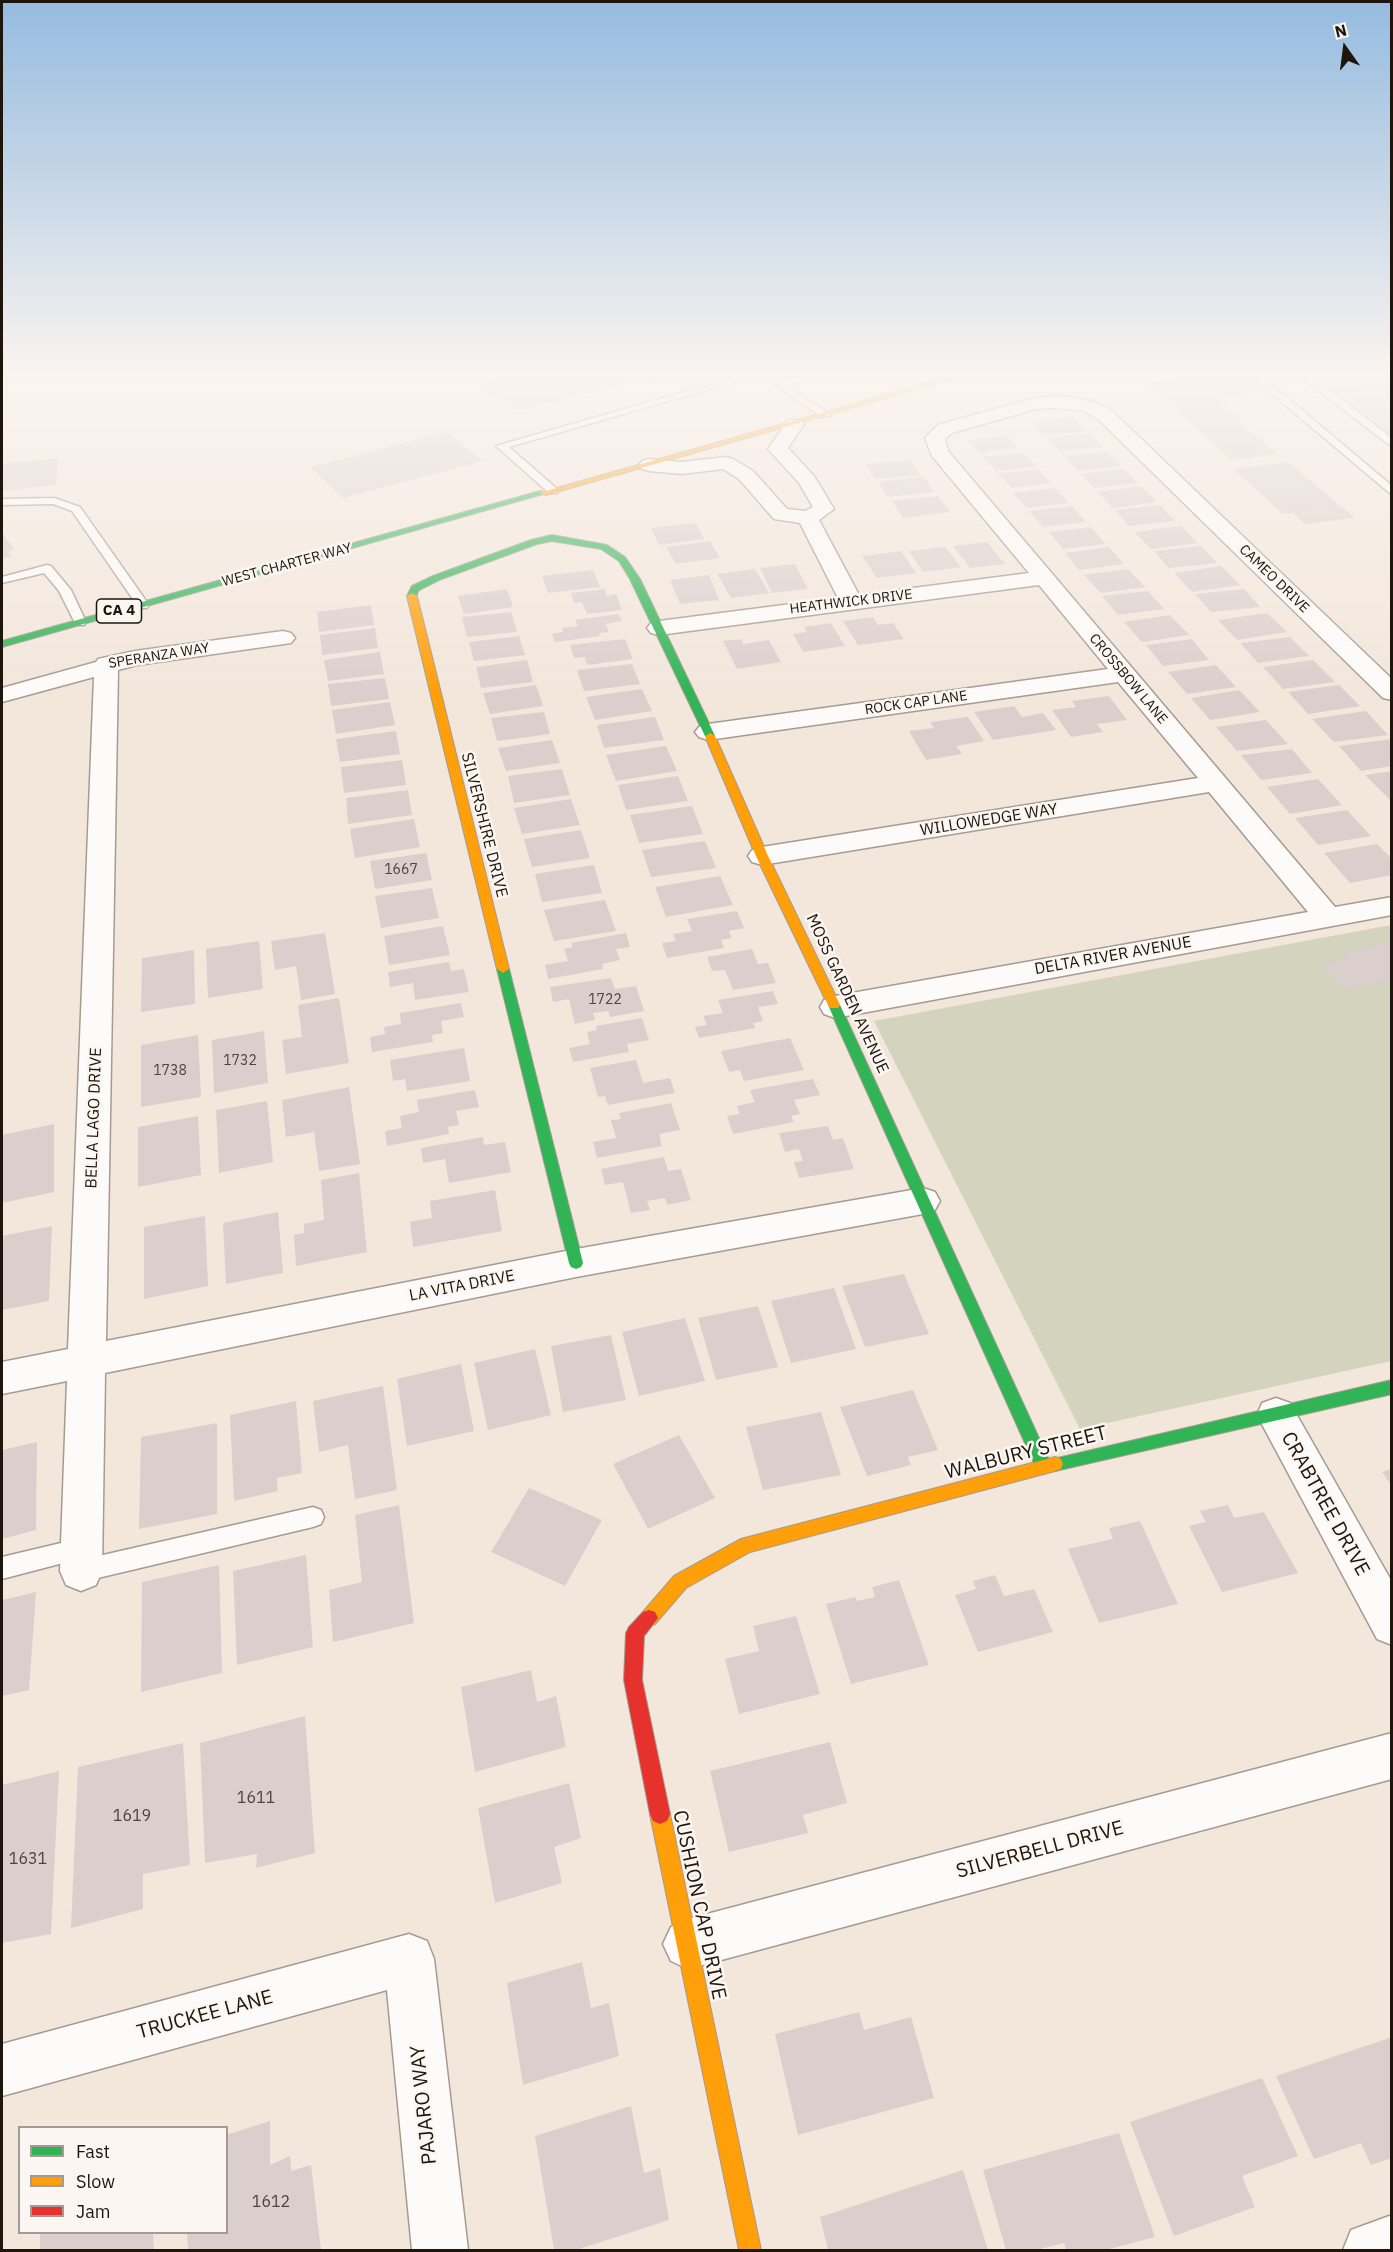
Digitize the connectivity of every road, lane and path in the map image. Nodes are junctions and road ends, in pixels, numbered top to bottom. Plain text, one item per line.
1 (545, 483) edge
2 (583, 483) edge
3 (753, 483) edge
4 (809, 483) edge
5 (965, 483) edge
6 (1175, 483) edge
7 (554, 491) junction
8 (2, 502) edge
9 (808, 518) junction
10 (604, 546) joint
11 (1043, 578) junction
12 (2, 580) edge
13 (851, 602) junction
14 (143, 604) junction
15 (80, 622) junction
16 (660, 628) junction
17 (284, 638) dead end
18 (2, 644) edge
19 (106, 664) junction
20 (1124, 674) junction
21 (1392, 693) edge
22 (2, 695) edge
23 (708, 732) junction
24 (1215, 783) junction
25 (762, 856) junction
26 (1392, 906) edge
27 (1328, 917) junction
28 (836, 1006) junction
29 (924, 1201) junction
30 (576, 1263) junction
31 (87, 1360) junction
32 (2, 1378) edge
33 (1392, 1387) edge
34 (1276, 1415) junction
35 (1044, 1467) junction
36 (313, 1517) dead end
37 (81, 1560) junction
38 (2, 1568) edge
39 (680, 1582) joint
40 (1392, 1624) edge
41 (1392, 1756) edge
42 (688, 1944) junction
43 (409, 1959) joint
44 (2, 2070) edge
45 (1392, 2243) edge
46 (440, 2250) edge
47 (750, 2250) edge
48 (1371, 2250) edge

1 - 7 lane
2 - 7 main road, WEST CHARTER WAY / CA 4
3 - 9 street
4 - 9 street
5 - 11 street, CROSSBOW LANE
6 - 21 street, CAMEO DRIVE
7 - 14 main road, WEST CHARTER WAY / CA 4
8 - 14 lane
9 - 13 street
10 - 16 main road, MOSS GARDEN AVENUE
10 - 30 main road, SILVERSHIRE DRIVE
11 - 13 street, HEATHWICK DRIVE
11 - 20 street, CROSSBOW LANE
12 - 15 lane
13 - 16 street, HEATHWICK DRIVE
14 - 15 main road, WEST CHARTER WAY / CA 4
15 - 18 main road, WEST CHARTER WAY / CA 4
16 - 23 main road, MOSS GARDEN AVENUE
17 - 19 street, SPERANZA WAY
19 - 22 street, SPERANZA WAY
19 - 31 street, BELLA LAGO DRIVE
20 - 23 street, ROCK CAP LANE
20 - 24 street, CROSSBOW LANE
23 - 25 main road, MOSS GARDEN AVENUE
24 - 25 street, WILLOWEDGE WAY
24 - 27 street, CROSSBOW LANE
25 - 28 main road, MOSS GARDEN AVENUE
26 - 27 street, DELTA RIVER AVENUE
27 - 28 street, DELTA RIVER AVENUE
28 - 29 main road, MOSS GARDEN AVENUE
29 - 30 street, LA VITA DRIVE
29 - 35 main road, MOSS GARDEN AVENUE
30 - 31 street, LA VITA DRIVE
31 - 32 street, LA VITA DRIVE
31 - 37 street, BELLA LAGO DRIVE
33 - 34 main road, WALBURY STREET
34 - 35 main road, WALBURY STREET
34 - 40 street, CRABTREE DRIVE
35 - 39 main road, WALBURY STREET
36 - 37 lane
37 - 38 lane
39 - 42 main road, CUSHION CAP DRIVE
41 - 42 street, SILVERBELL DRIVE
42 - 47 main road, CUSHION CAP DRIVE
43 - 44 street, TRUCKEE LANE
43 - 46 street, PAJARO WAY
45 - 48 street

